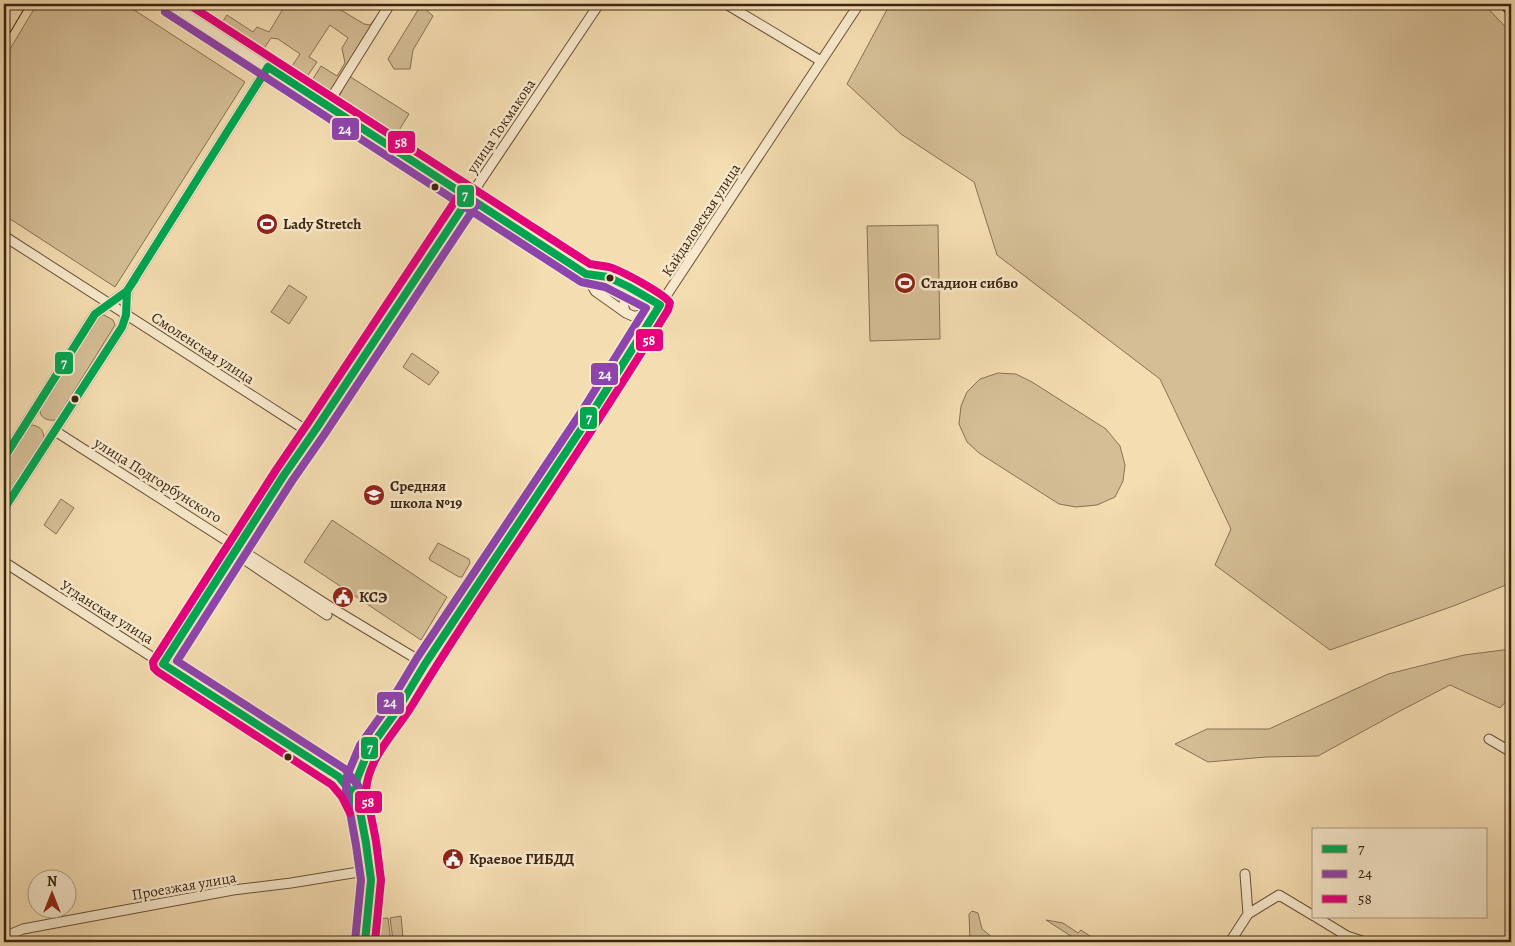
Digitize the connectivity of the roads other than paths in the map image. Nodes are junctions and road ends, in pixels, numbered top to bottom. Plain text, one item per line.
1 (20, 4) edge
2 (170, 4) edge
3 (390, 4) edge
4 (599, 4) edge
5 (726, 4) edge
6 (859, 4) edge
7 (1506, 4) edge
8 (1511, 9) edge
9 (4, 31) edge
10 (821, 61) junction
11 (268, 67) junction
12 (327, 105) junction
13 (469, 198) junction
14 (4, 236) edge
15 (586, 274) junction
16 (127, 291) junction
17 (642, 294) junction
18 (109, 304) junction
19 (660, 306) junction
20 (629, 314) junction
21 (126, 315) junction
22 (649, 324) junction
23 (55, 431) junction
24 (312, 434) junction
25 (4, 458) edge
26 (4, 509) edge
27 (238, 547) junction
28 (4, 562) edge
29 (328, 615) dead end
30 (163, 664) junction
31 (425, 664) junction
32 (1489, 739) dead end
33 (1511, 752) edge
34 (359, 809) junction
35 (371, 870) junction
36 (1245, 874) dead end
37 (1248, 914) junction
38 (1312, 915) edge
39 (1317, 918) edge
40 (1343, 934) junction
41 (4, 937) edge
42 (364, 942) edge
43 (1230, 942) edge
44 (1338, 942) edge
45 (1365, 942) edge

1 - 9 main road
2 - 11 street
3 - 12 street
4 - 13 street, улица Токмакова
5 - 10 street
6 - 10 street, Кайдаловская улица
7 - 8 highway
10 - 19 street, Кайдаловская улица
11 - 12 street
11 - 16 street
12 - 13 street
13 - 15 street
13 - 24 street, улица Токмакова
14 - 18 street, Смоленская улица
15 - 17 street
15 - 20 street
16 - 18 street
16 - 21 street
17 - 19 street
17 - 20 street
17 - 20 street
18 - 21 street, Смоленская улица
18 - 25 street
19 - 22 street, Кайдаловская улица
20 - 22 street
21 - 23 street
21 - 24 street, Смоленская улица
22 - 31 street, Кайдаловская улица
23 - 26 street
23 - 27 street, улица Подгорбунского
24 - 27 street, улица Токмакова
27 - 29 street
27 - 30 street, улица Токмакова
27 - 31 street, улица Подгорбунского
28 - 30 street, Угданская улица
30 - 34 street, Угданская улица
31 - 34 street, Кайдаловская улица
32 - 33 street
34 - 35 street
35 - 41 street, Проезжая улица
35 - 42 street
36 - 37 street
37 - 38 street
37 - 43 street
39 - 40 street
40 - 44 street
40 - 45 street

